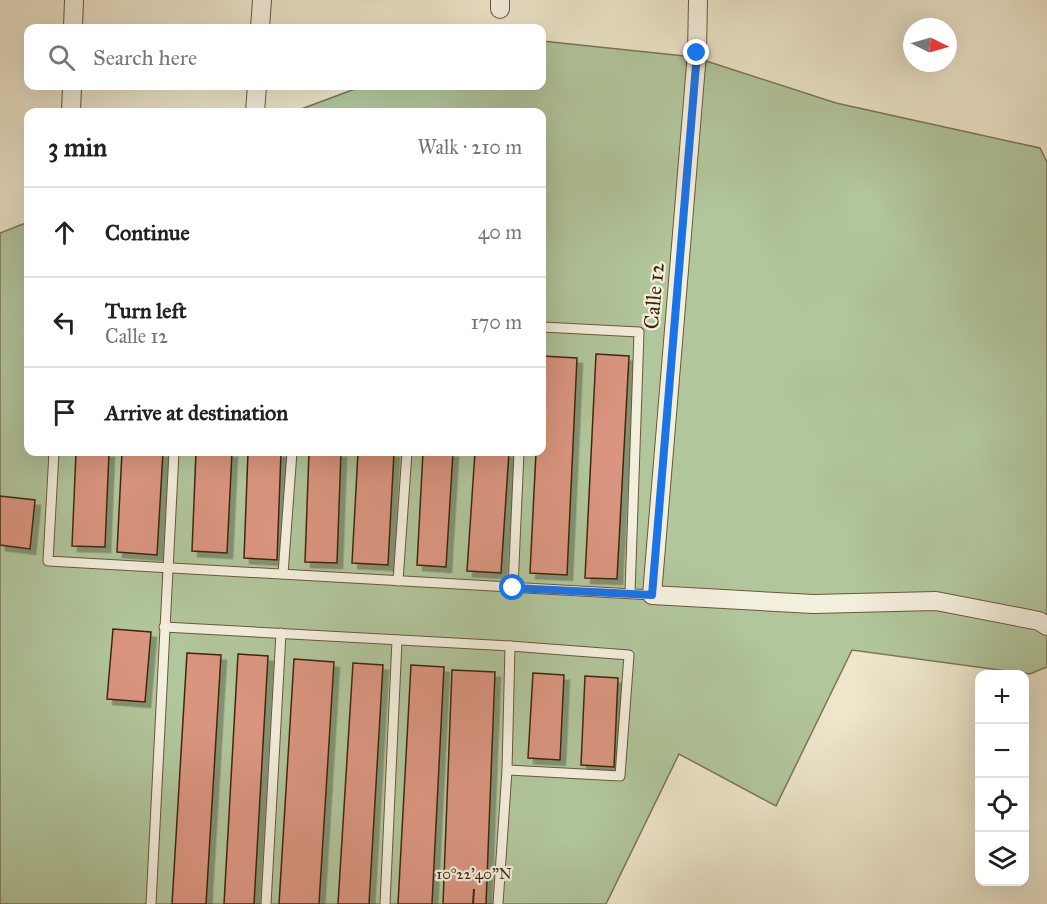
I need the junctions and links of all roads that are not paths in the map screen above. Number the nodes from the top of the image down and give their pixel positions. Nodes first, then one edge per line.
1 (74, 0) edge
2 (262, 0) edge
3 (698, 0) edge
4 (73, 24) edge
5 (260, 24) edge
6 (72, 90) edge
7 (256, 90) edge
8 (71, 108) edge
9 (255, 108) edge
10 (546, 327) edge
11 (54, 456) edge
12 (174, 456) edge
13 (292, 456) edge
14 (407, 456) edge
15 (519, 456) edge
16 (168, 568) junction
17 (283, 574) junction
18 (398, 581) junction
19 (513, 588) junction
20 (630, 593) junction
21 (652, 595) junction
22 (1047, 626) edge
23 (164, 627) junction
24 (281, 633) junction
25 (397, 640) junction
26 (510, 646) junction
27 (507, 770) junction
28 (151, 904) edge
29 (266, 904) edge
30 (385, 904) edge
31 (498, 904) edge

1 - 4 street
2 - 5 street
3 - 21 street, Calle 12
6 - 8 street
7 - 9 street
10 - 20 lane
11 - 16 lane
12 - 16 lane
13 - 17 lane
14 - 18 lane
15 - 19 lane
16 - 17 lane
16 - 23 lane
17 - 18 lane
18 - 19 lane
19 - 20 lane
20 - 21 lane
21 - 22 street
23 - 24 lane
23 - 28 lane
24 - 25 lane
24 - 29 lane
25 - 26 lane
25 - 30 lane
26 - 27 lane
26 - 27 lane
27 - 31 lane

